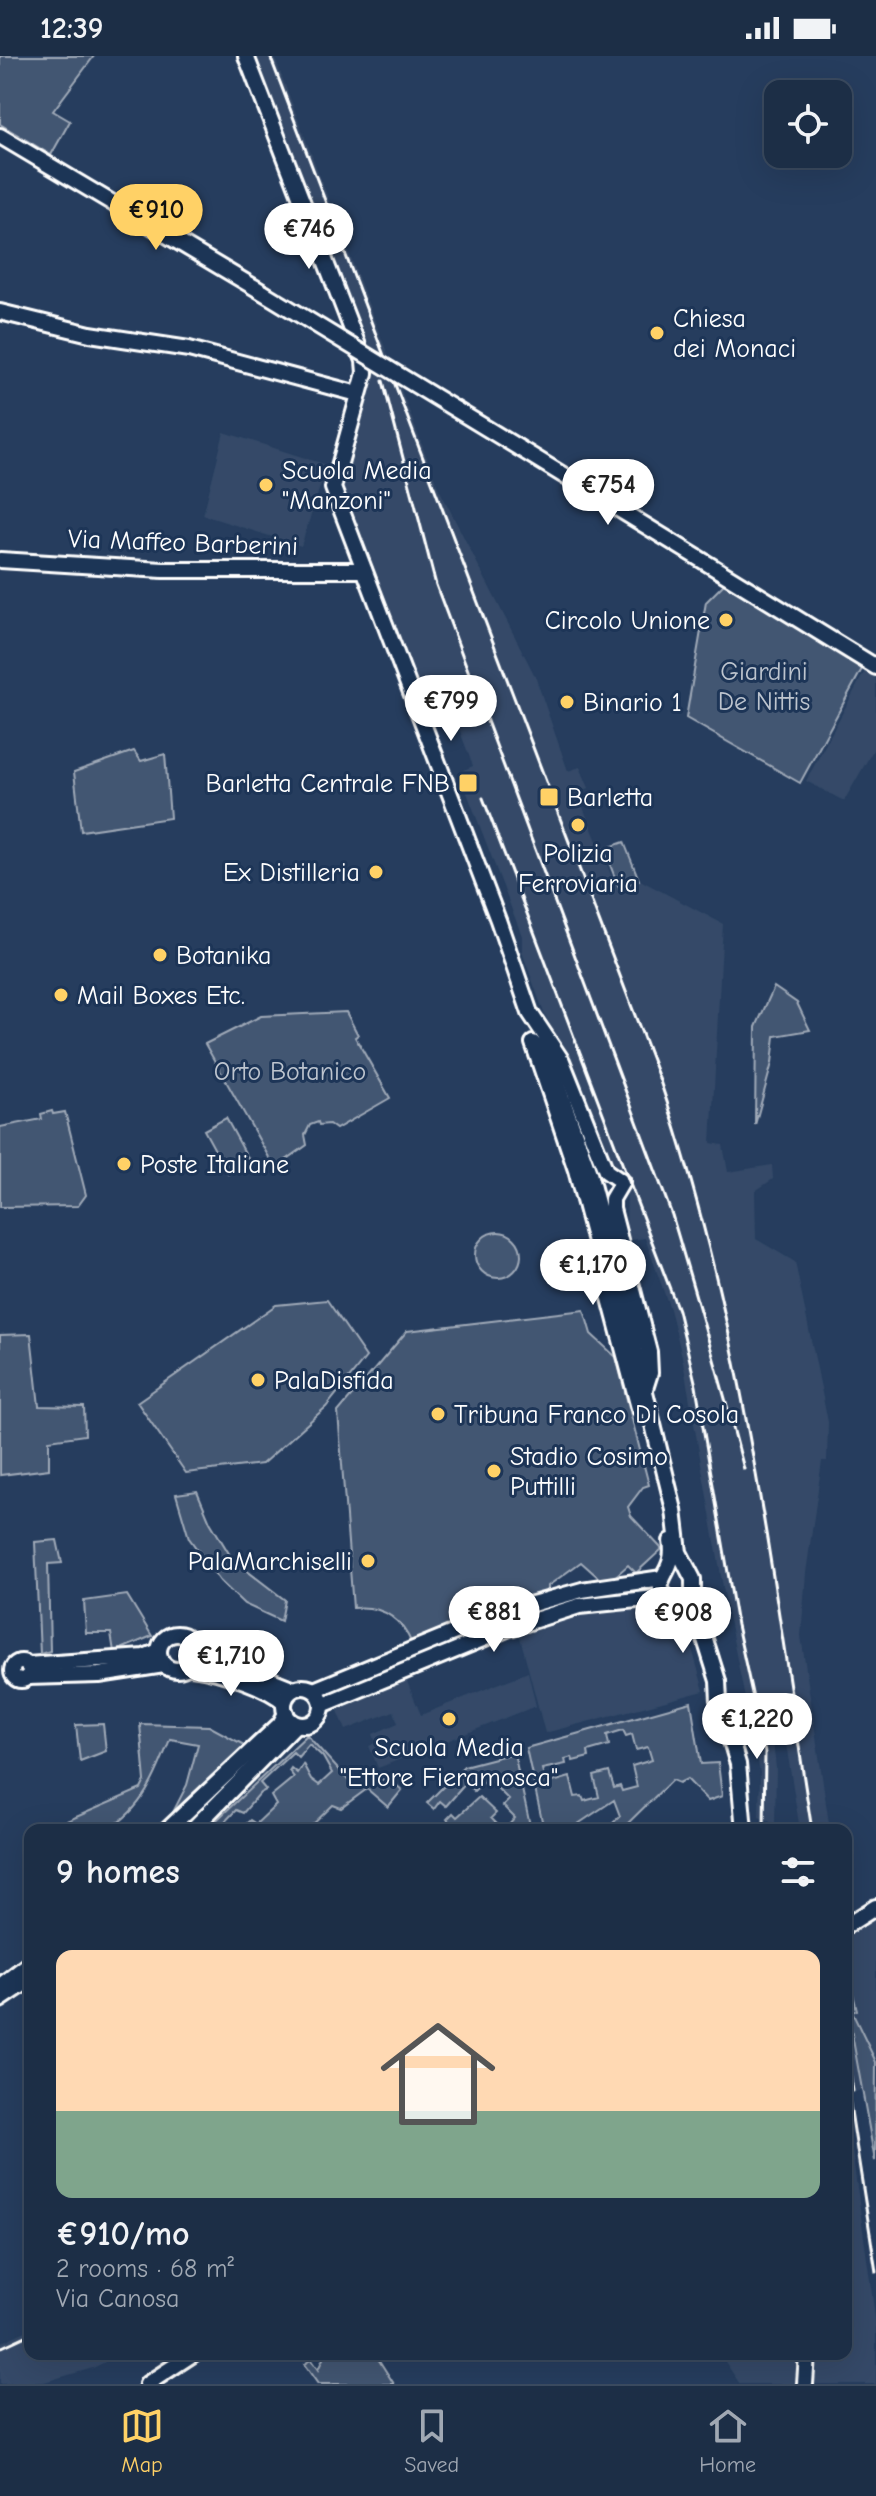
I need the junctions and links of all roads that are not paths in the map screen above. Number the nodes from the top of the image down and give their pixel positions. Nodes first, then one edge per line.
1 (246, 56) edge
2 (0, 136) edge
3 (0, 312) edge
4 (358, 394) junction
5 (0, 560) edge
6 (364, 570) junction
7 (876, 667) edge
8 (538, 1035) junction
9 (644, 1392) junction
10 (686, 1570) junction
11 (666, 1574) junction
12 (694, 1590) junction
13 (670, 1600) junction
14 (196, 1650) junction
15 (159, 1651) junction
16 (164, 1665) junction
17 (188, 1667) junction
18 (17, 1670) edge
19 (0, 1680) edge
20 (294, 1689) junction
21 (314, 1690) junction
22 (719, 1701) junction
23 (322, 1705) junction
24 (289, 1713) junction
25 (173, 1824) edge
26 (197, 1824) edge
27 (743, 1824) edge
28 (876, 1907) edge
29 (852, 1922) edge
30 (24, 1969) edge
31 (24, 1982) edge
32 (3, 1991) edge
33 (184, 2360) edge
34 (807, 2360) edge
35 (147, 2384) edge
36 (805, 2384) edge

1 - 4 street
2 - 7 street, bridge
3 - 4 street
4 - 6 street
5 - 6 street, Via Maffeo Barberini
6 - 8 street
8 - 9 street
8 - 9 street
8 - 11 street
9 - 10 street
10 - 11 street
10 - 12 street
11 - 13 street
11 - 21 street
12 - 13 street
12 - 22 street
13 - 22 street
13 - 23 street
14 - 15 street
14 - 17 street
14 - 20 street
15 - 16 street
15 - 18 street
16 - 17 street
16 - 18 street
17 - 24 street
18 - 19 street
20 - 21 street
20 - 24 street
21 - 23 street
22 - 27 street
23 - 24 street
24 - 25 street
24 - 26 street
28 - 29 street
30 - 32 street
31 - 32 street
33 - 35 street
34 - 36 street

